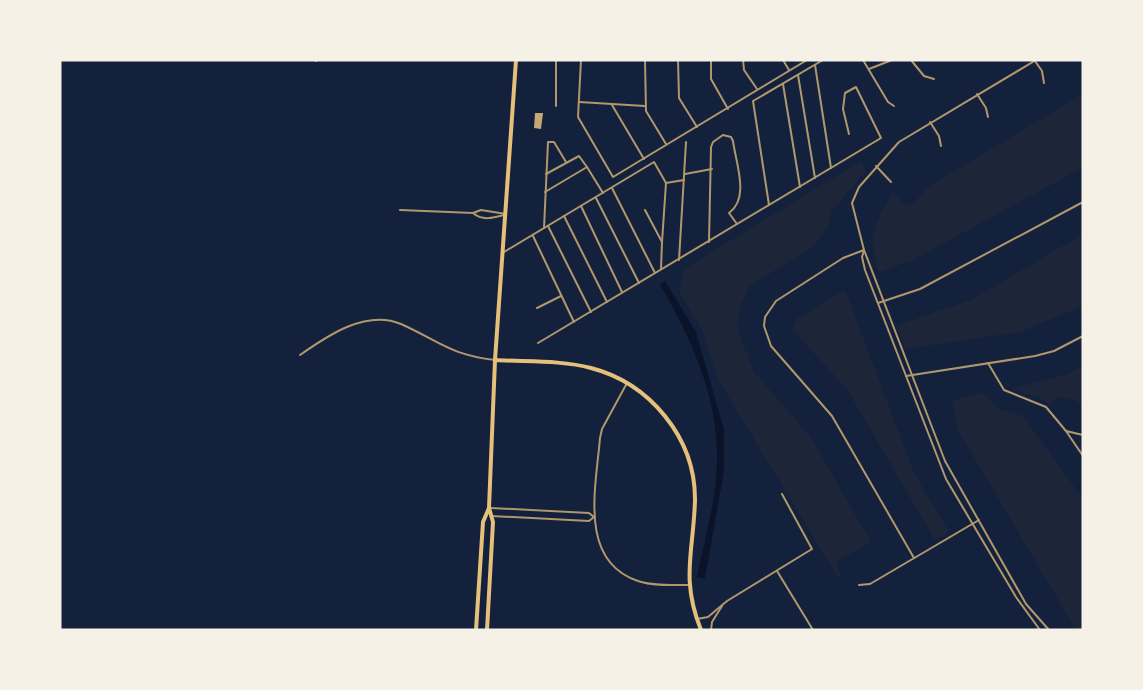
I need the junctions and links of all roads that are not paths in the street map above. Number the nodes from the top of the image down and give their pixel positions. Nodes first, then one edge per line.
1 (516, 60) edge
2 (556, 60) edge
3 (581, 60) edge
4 (645, 60) edge
5 (678, 60) edge
6 (711, 60) edge
7 (743, 60) edge
8 (783, 60) edge
9 (807, 60) edge
10 (823, 60) edge
11 (863, 60) edge
12 (892, 60) edge
13 (911, 60) edge
14 (1035, 60) edge
15 (815, 65) junction
16 (869, 69) junction
17 (790, 71) junction
18 (798, 75) junction
19 (934, 79) dead end
20 (1044, 83) dead end
21 (783, 84) junction
22 (758, 90) junction
23 (977, 94) junction
24 (579, 102) junction
25 (612, 105) junction
26 (556, 106) dead end
27 (645, 106) junction
28 (894, 106) dead end
29 (728, 109) junction
30 (988, 117) dead end
31 (930, 122) junction
32 (697, 127) junction
33 (849, 134) dead end
34 (686, 141) dead end
35 (666, 145) junction
36 (941, 146) dead end
37 (644, 159) junction
38 (566, 162) junction
39 (876, 166) junction
40 (587, 167) junction
41 (831, 168) junction
42 (712, 169) junction
43 (546, 174) junction
44 (685, 174) junction
45 (815, 178) junction
46 (684, 180) junction
47 (891, 182) dead end
48 (666, 183) junction
49 (800, 187) junction
50 (612, 188) junction
51 (545, 192) junction
52 (603, 193) junction
53 (596, 198) junction
54 (1083, 202) edge
55 (581, 206) junction
56 (769, 206) junction
57 (400, 210) dead end
58 (645, 210) dead end
59 (473, 213) junction
60 (506, 214) junction
61 (564, 216) junction
62 (737, 224) junction
63 (548, 226) junction
64 (544, 228) junction
65 (533, 236) junction
66 (662, 242) junction
67 (708, 242) junction
68 (864, 250) junction
69 (504, 252) junction
70 (679, 260) junction
71 (661, 270) junction
72 (656, 273) junction
73 (639, 283) junction
74 (622, 293) junction
75 (561, 296) junction
76 (883, 301) junction
77 (607, 303) junction
78 (878, 303) junction
79 (537, 308) dead end
80 (591, 312) junction
81 (574, 322) junction
82 (1083, 336) edge
83 (538, 343) dead end
84 (300, 356) dead end
85 (495, 360) junction
86 (988, 363) junction
87 (912, 375) junction
88 (906, 376) junction
89 (627, 383) junction
90 (1066, 431) junction
91 (1083, 435) edge
92 (1083, 456) edge
93 (782, 494) dead end
94 (489, 507) junction
95 (485, 515) junction
96 (492, 516) junction
97 (594, 517) junction
98 (979, 520) junction
99 (973, 523) junction
100 (914, 558) junction
101 (777, 571) junction
102 (688, 585) junction
103 (858, 585) dead end
104 (723, 604) junction
105 (696, 619) junction
106 (477, 630) edge
107 (487, 630) edge
108 (701, 630) edge
109 (711, 630) edge
110 (813, 630) edge
111 (1040, 630) edge
112 (1049, 630) edge

1 - 60 main road
2 - 26 street
3 - 24 street
4 - 27 street
5 - 32 street
6 - 29 street
7 - 22 street
8 - 17 street
9 - 17 street
10 - 15 street
11 - 16 street
12 - 16 street
13 - 19 street
14 - 20 street
14 - 23 street
15 - 18 street
15 - 41 street
16 - 28 street
17 - 22 street
18 - 21 street
18 - 45 street
21 - 49 street
21 - 56 street
22 - 29 street
23 - 30 street
23 - 31 street
24 - 25 street
24 - 37 street
25 - 27 street
25 - 37 street
27 - 35 street
29 - 32 street
31 - 36 street
31 - 39 street
32 - 35 street
33 - 41 street
34 - 44 street
35 - 37 street
38 - 40 street
38 - 43 street
38 - 43 street
39 - 47 street
39 - 68 street
40 - 51 street
40 - 52 street
41 - 45 street
42 - 44 street
42 - 62 street
42 - 67 street
43 - 51 street
44 - 46 street
45 - 49 street
46 - 48 street
46 - 70 street
48 - 50 street
48 - 66 street
49 - 56 street
50 - 52 street
50 - 72 street
51 - 64 street
52 - 53 street
53 - 55 street
53 - 73 street
54 - 76 street
55 - 61 street
55 - 74 street
56 - 62 street
57 - 59 street
58 - 66 street
59 - 60 street
59 - 60 street
60 - 69 main road
61 - 63 street
61 - 77 street
62 - 67 street
63 - 64 street
63 - 80 street
64 - 65 street
65 - 69 street
65 - 75 street
66 - 71 street
67 - 70 street
68 - 76 street
68 - 78 street
68 - 100 street
69 - 85 main road
70 - 71 street
71 - 72 street
72 - 73 street
73 - 74 street
74 - 77 street
75 - 79 street
75 - 81 street
76 - 78 street
76 - 87 street
77 - 80 street
78 - 88 street
80 - 81 street
81 - 83 street
82 - 86 street
84 - 85 street
85 - 89 main road
85 - 94 main road
86 - 87 street
86 - 90 street
87 - 88 street
87 - 98 street
88 - 99 street
89 - 97 street
89 - 102 main road
90 - 91 street
90 - 92 street
93 - 101 street
94 - 95 main road
94 - 96 main road
94 - 97 street
95 - 96 street
95 - 106 main road
96 - 97 street
96 - 107 main road
97 - 102 street
98 - 99 street
98 - 112 street
99 - 100 street
99 - 111 street
100 - 103 street
101 - 104 street
101 - 110 street
102 - 105 main road
104 - 105 street
104 - 109 street
105 - 108 main road

